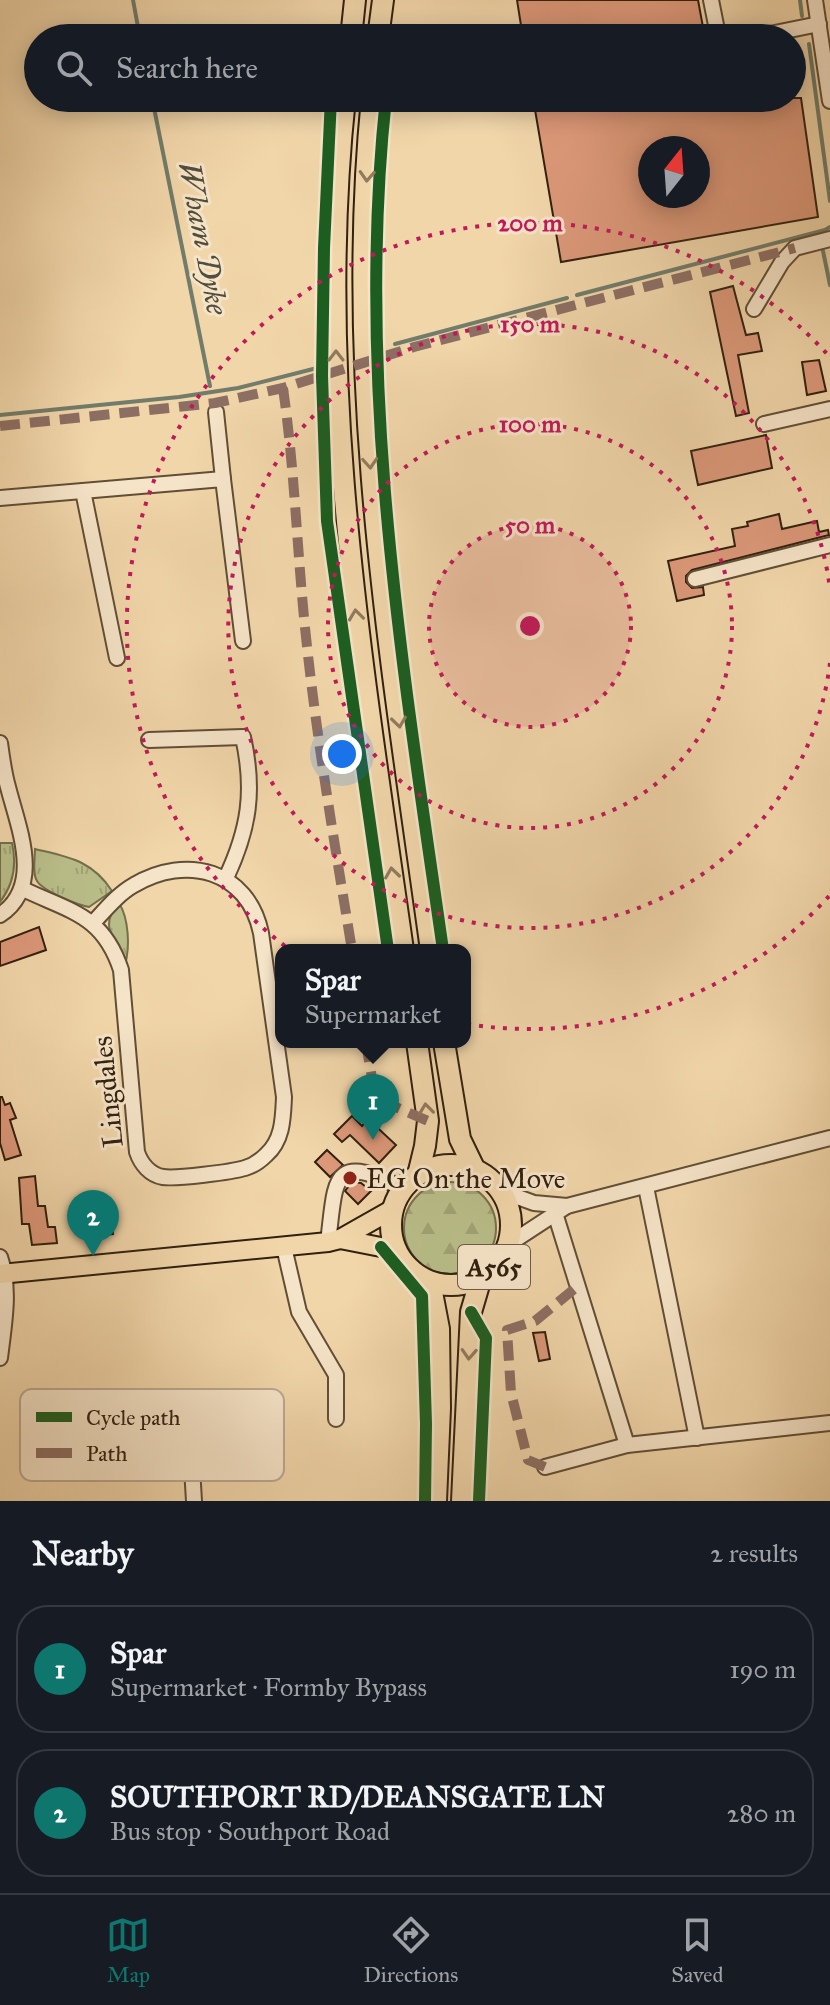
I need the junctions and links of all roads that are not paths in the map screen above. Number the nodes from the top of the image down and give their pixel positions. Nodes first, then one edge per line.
1 (355, 0) edge
2 (383, 0) edge
3 (711, 0) edge
4 (815, 0) edge
5 (352, 24) edge
6 (380, 24) edge
7 (716, 24) edge
8 (819, 24) junction
9 (806, 27) edge
10 (830, 101) edge
11 (344, 112) edge
12 (371, 112) edge
13 (830, 239) edge
14 (754, 309) dead end
15 (830, 409) edge
16 (216, 412) dead end
17 (764, 424) dead end
18 (223, 479) junction
19 (83, 491) junction
20 (0, 498) edge
21 (830, 545) edge
22 (695, 579) dead end
23 (243, 641) dead end
24 (117, 658) dead end
25 (149, 740) dead end
26 (0, 743) edge
27 (226, 878) junction
28 (23, 889) junction
29 (0, 915) edge
30 (93, 923) junction
31 (402, 944) edge
32 (430, 944) edge
33 (275, 1036) edge
34 (277, 1048) edge
35 (418, 1048) edge
36 (445, 1048) edge
37 (830, 1138) edge
38 (475, 1170) junction
39 (410, 1182) junction
40 (646, 1187) junction
41 (501, 1191) junction
42 (393, 1209) junction
43 (561, 1210) junction
44 (334, 1241) junction
45 (509, 1244) junction
46 (284, 1247) junction
47 (396, 1250) junction
48 (2, 1268) edge
49 (481, 1278) junction
50 (430, 1282) junction
51 (0, 1358) edge
52 (336, 1419) dead end
53 (830, 1423) edge
54 (697, 1438) junction
55 (627, 1445) junction
56 (545, 1467) dead end
57 (193, 1481) edge
58 (194, 1501) edge
59 (436, 1501) edge
60 (462, 1501) edge

1 - 5 highway
2 - 6 highway
3 - 7 street
4 - 8 street
8 - 9 street
8 - 10 street
31 -> 11 highway
12 -> 32 highway
13 - 14 street
15 - 17 street
16 - 18 street
18 - 19 street
18 - 23 street
19 - 20 street
19 - 24 street
21 - 22 street
25 - 27 street
26 - 28 street
27 - 30 street
27 - 33 street, Lingdales
28 - 29 street
28 - 30 street, Lingdales
30 - 34 street, Lingdales
39 -> 35 highway
36 - 38 highway
37 - 40 street
38 - 39 highway
38 - 41 highway
39 - 42 highway
39 - 44 street
40 - 43 street
40 - 54 street
41 - 43 street
41 - 45 highway, A565
42 - 44 main road
42 - 47 highway
43 - 45 street
43 - 55 street
44 - 46 main road
44 - 47 main road
45 - 49 highway, A565
46 - 48 main road
46 - 52 street
47 - 50 highway, A565
48 - 51 street
49 - 50 highway, A565
49 -> 60 highway, A565
50 - 59 highway, A565
53 - 54 street
54 - 55 street
55 - 56 street
57 - 58 street

